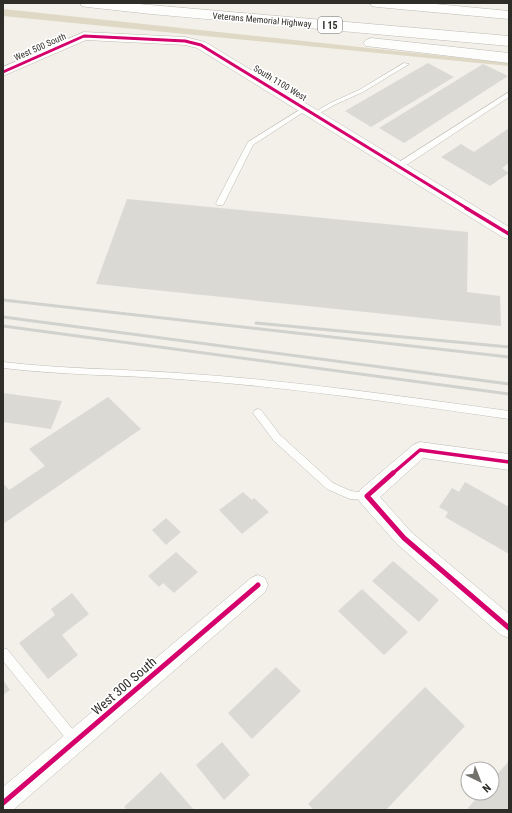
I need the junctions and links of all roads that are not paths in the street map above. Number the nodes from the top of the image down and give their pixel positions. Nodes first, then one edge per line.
1 (87, 3) edge
2 (377, 3) edge
3 (151, 10) junction
4 (509, 15) edge
5 (84, 36) joint
6 (509, 41) edge
7 (509, 58) edge
8 (406, 64) dead end
9 (3, 72) edge
10 (509, 94) edge
11 (310, 111) junction
12 (399, 166) junction
13 (220, 203) dead end
14 (509, 234) edge
15 (3, 365) edge
16 (258, 413) dead end
17 (509, 415) edge
18 (509, 462) edge
19 (367, 496) junction
20 (258, 585) dead end
21 (509, 628) edge
22 (3, 653) edge
23 (75, 741) junction
24 (3, 803) edge

1 - 3 highway, Veterans Memorial Highway / I 15
2 - 4 highway
3 - 6 highway, Veterans Memorial Highway / I 15
3 - 7 highway
5 - 9 street, West 500 South
5 - 11 street, South 1100 West
8 - 11 lane
10 - 12 lane
11 - 12 street, South 1100 West
11 - 13 lane
12 - 14 street, South 1100 West
15 - 17 lane
16 - 19 lane
18 - 19 street
19 - 21 street
20 - 23 street, West 300 South
22 - 23 lane
23 - 24 street, West 300 South

